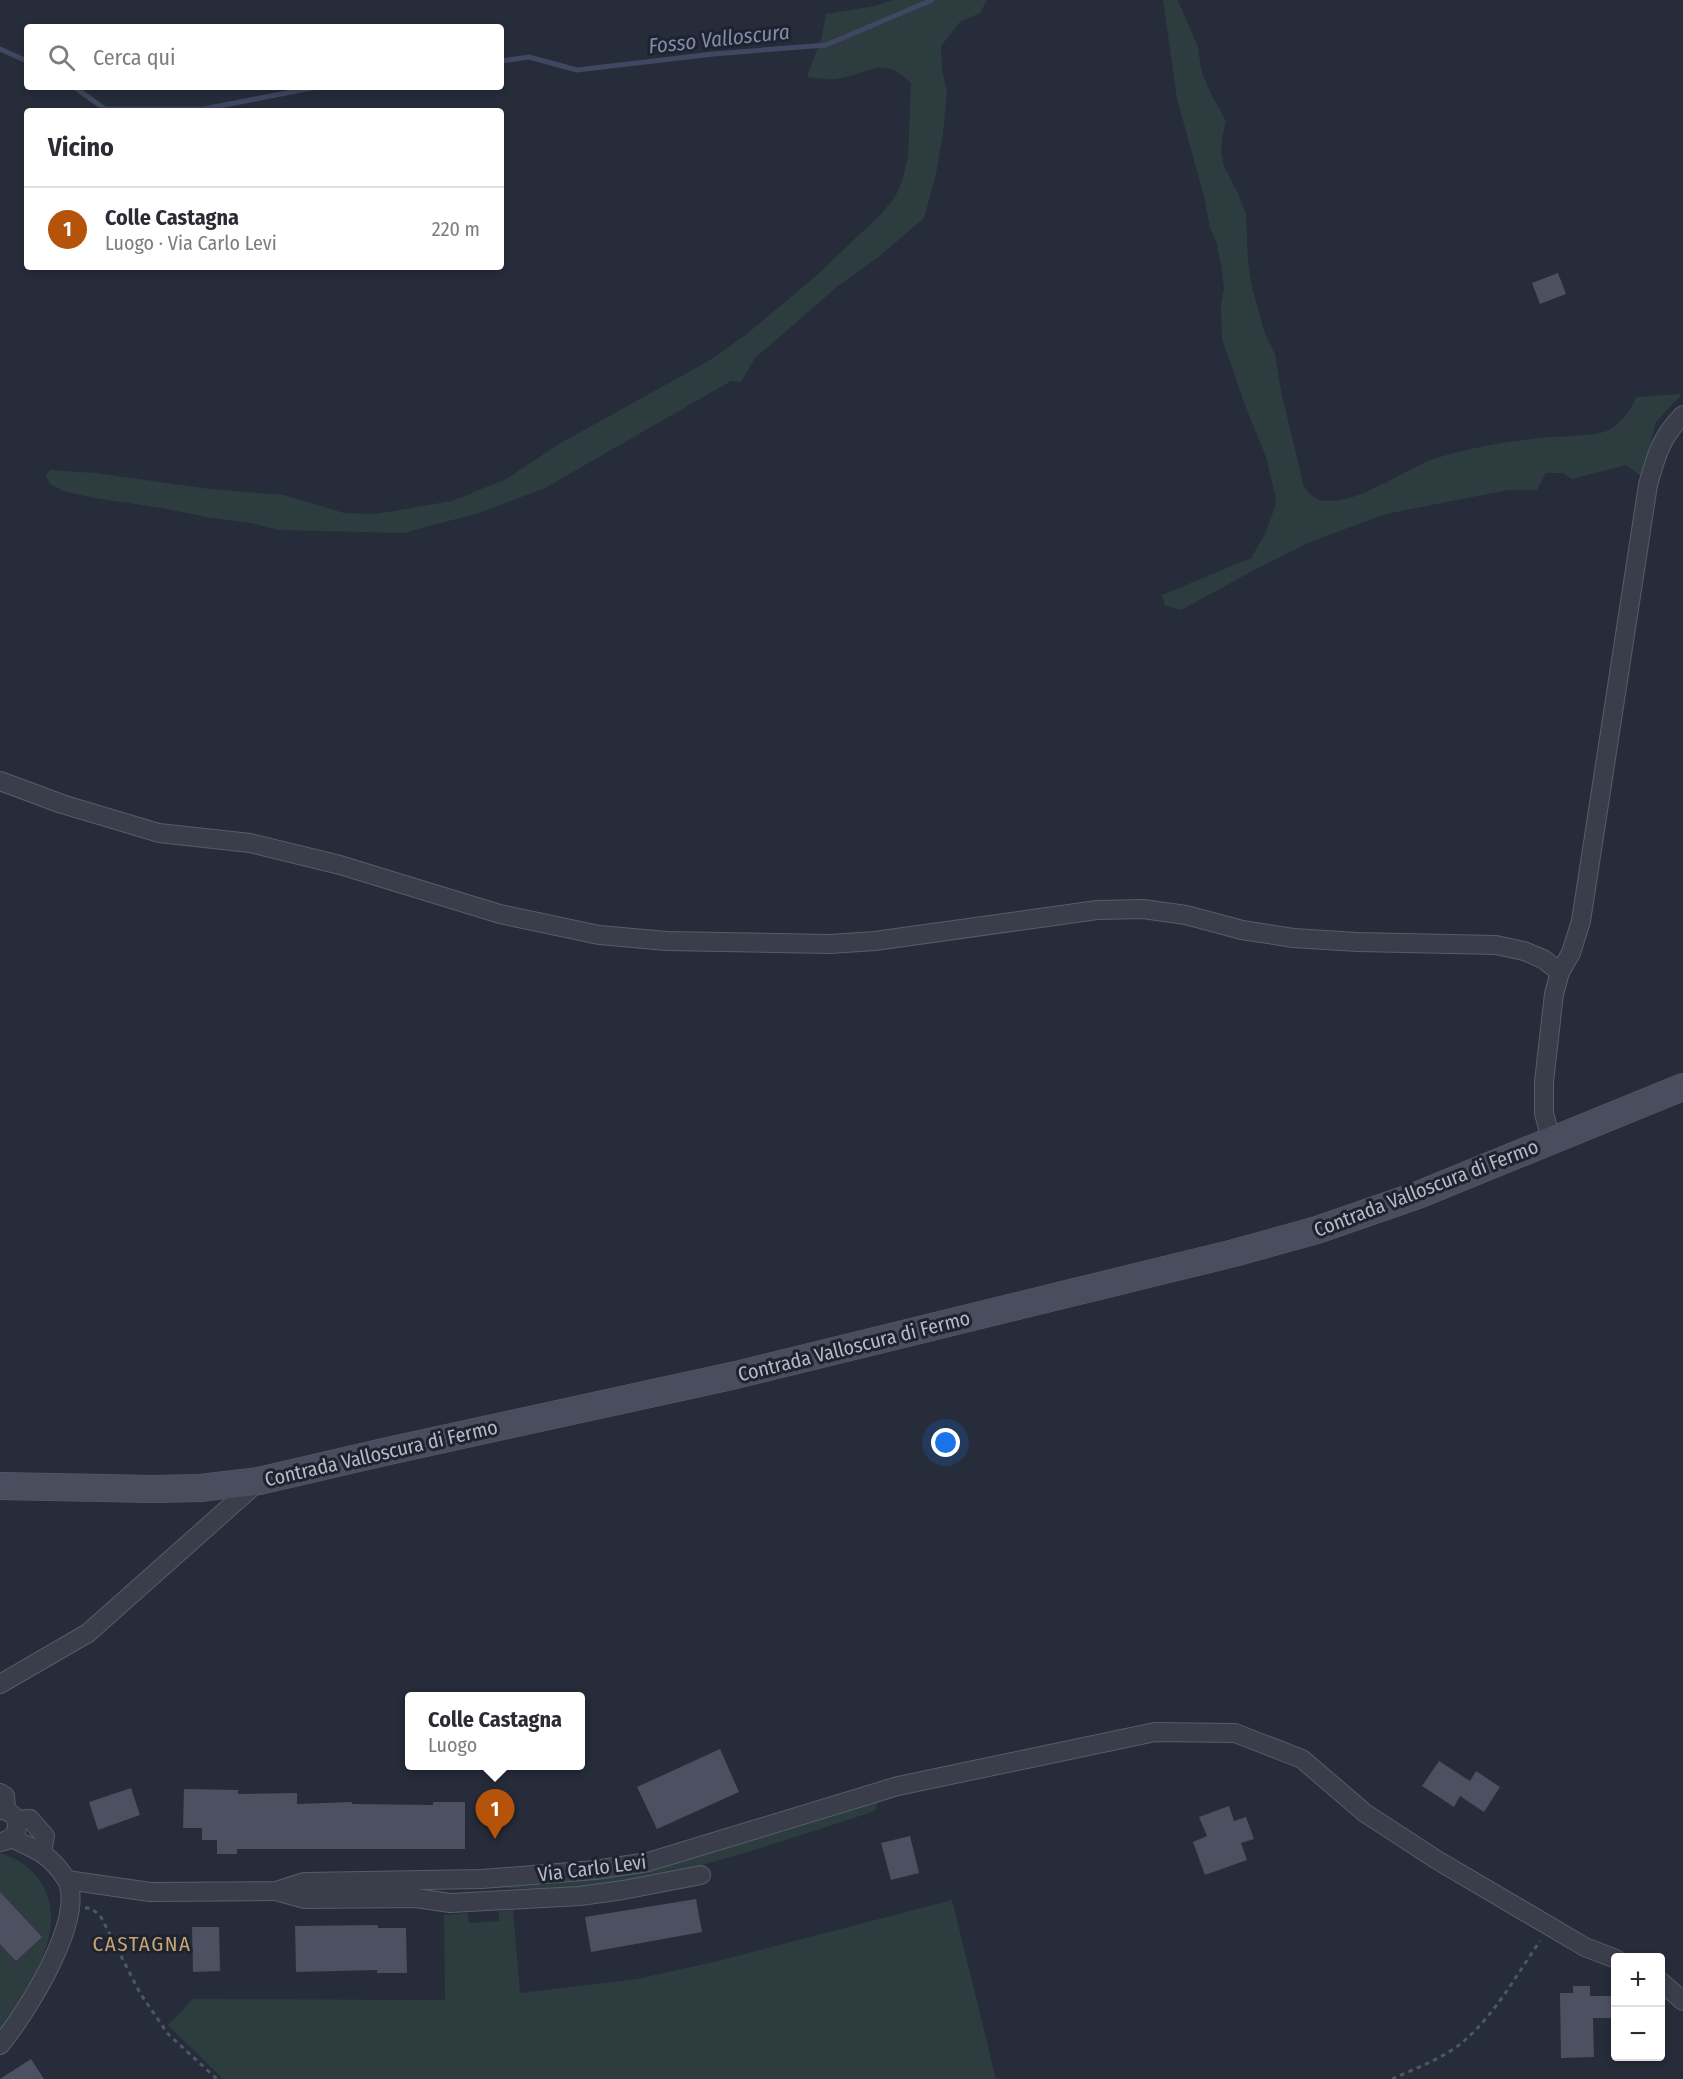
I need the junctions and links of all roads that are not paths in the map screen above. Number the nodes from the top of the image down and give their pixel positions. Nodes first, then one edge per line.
1 (1683, 415) edge
2 (0, 781) edge
3 (1560, 972) junction
4 (1683, 1087) edge
5 (1551, 1140) junction
6 (259, 1481) junction
7 (0, 1486) edge
8 (0, 1684) edge
9 (6, 1808) edge
10 (6, 1840) edge
11 (42, 1852) junction
12 (701, 1875) dead end
13 (67, 1880) junction
14 (276, 1891) junction
15 (1611, 1957) edge
16 (1665, 1985) edge
17 (1683, 2001) edge
18 (0, 2044) edge

1 - 3 street
2 - 3 street
3 - 5 street
4 - 5 street, Contrada Valloscura di Fermo
5 - 6 street, Contrada Valloscura di Fermo
6 - 7 street, Contrada Valloscura di Fermo
6 - 8 street
9 - 10 street
9 - 11 street
10 - 11 street
11 - 13 street
12 - 14 street, Via Carlo Levi
13 - 14 street, Via Carlo Levi
13 - 18 street
14 - 15 street, Via Carlo Levi
16 - 17 street

